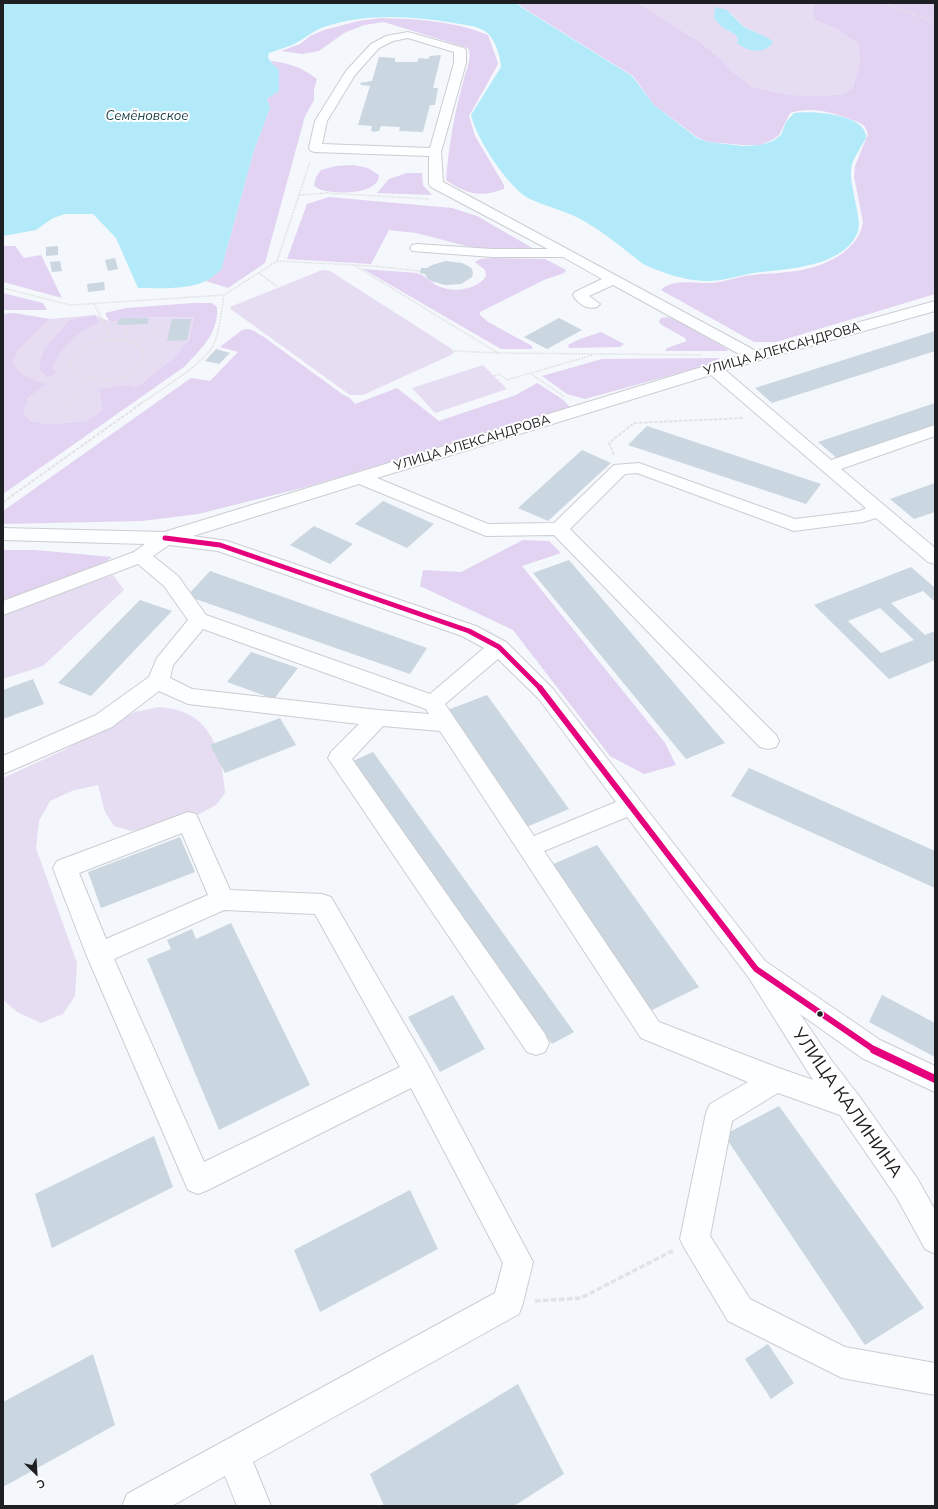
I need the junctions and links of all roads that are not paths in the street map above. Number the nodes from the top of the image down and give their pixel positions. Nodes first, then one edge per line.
1 (435, 152) junction
2 (417, 248) dead end
3 (566, 253) junction
4 (614, 279) junction
5 (592, 304) dead end
6 (935, 306) edge
7 (754, 356) junction
8 (714, 369) junction
9 (935, 430) edge
10 (829, 467) junction
11 (360, 478) junction
12 (879, 510) junction
13 (559, 529) junction
14 (3, 534) edge
15 (165, 538) junction
16 (932, 551) edge
17 (141, 556) junction
18 (3, 608) edge
19 (199, 620) junction
20 (499, 647) junction
21 (158, 681) junction
22 (434, 703) junction
23 (378, 718) junction
24 (446, 723) junction
25 (768, 741) dead end
26 (3, 765) edge
27 (632, 805) junction
28 (528, 848) junction
29 (222, 900) junction
30 (99, 954) junction
31 (756, 969) junction
32 (536, 1043) dead end
33 (418, 1072) junction
34 (935, 1079) edge
35 (776, 1080) junction
36 (849, 1105) junction
37 (935, 1239) edge
38 (935, 1379) edge
39 (233, 1454) junction
40 (139, 1506) edge
41 (254, 1506) edge

1 - 1 street
1 - 3 street
2 - 3 street
3 - 4 street
4 - 5 street
4 - 7 street
6 - 7 street, УЛИЦА АЛЕКСАНДРОВА
7 - 8 street, УЛИЦА АЛЕКСАНДРОВА
8 - 10 street
8 - 11 street, УЛИЦА АЛЕКСАНДРОВА
9 - 10 street
10 - 12 street
11 - 13 street
11 - 15 street, УЛИЦА АЛЕКСАНДРОВА
12 - 13 street
12 - 16 street
13 - 25 street
14 - 15 street, УЛИЦА АЛЕКСАНДРОВА
15 - 17 street
15 - 20 street
17 - 18 street
17 - 19 street
19 - 21 street
19 - 22 street
20 - 22 street
20 - 27 street
21 - 23 street
21 - 26 street
22 - 24 street
23 - 24 street
23 - 32 street
24 - 28 street
27 - 28 street
27 - 31 street
28 - 35 street
29 - 30 street
29 - 30 street
29 - 33 street
30 - 33 street
31 - 34 street
31 - 36 street, УЛИЦА КАЛИНИНА
33 - 39 street
35 - 36 street
35 - 38 street
36 - 37 street, УЛИЦА КАЛИНИНА
39 - 40 street
39 - 41 street

